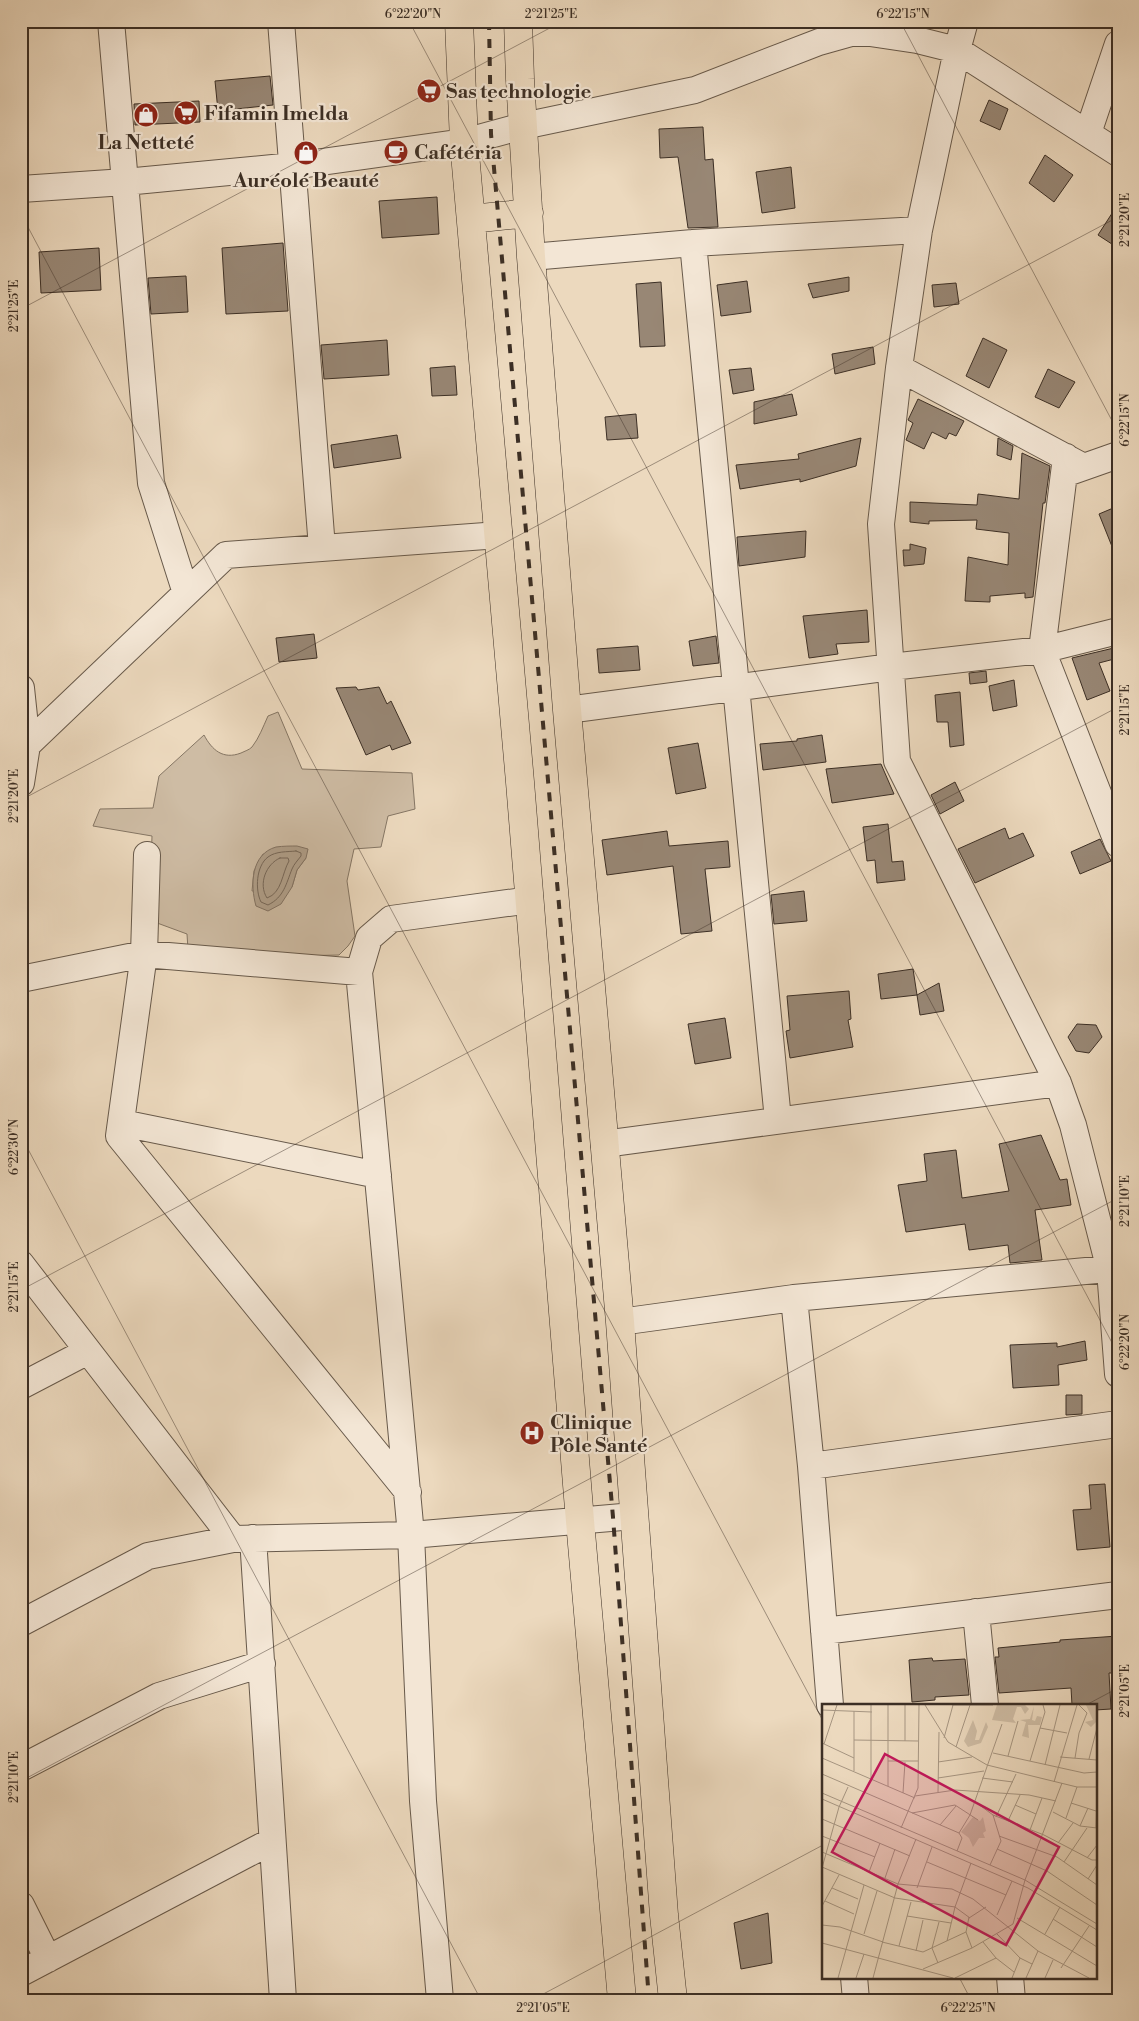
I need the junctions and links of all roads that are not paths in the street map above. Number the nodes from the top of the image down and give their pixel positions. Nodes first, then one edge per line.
1 (111, 21) edge
2 (281, 21) edge
3 (460, 21) edge
4 (518, 21) edge
5 (965, 21) edge
6 (851, 27) edge
7 (1118, 44) edge
8 (957, 50) junction
9 (523, 126) junction
10 (1088, 133) junction
11 (464, 142) junction
12 (1118, 153) edge
13 (293, 166) junction
14 (125, 182) junction
15 (21, 189) edge
16 (529, 213) junction
17 (471, 219) junction
18 (919, 230) junction
19 (693, 243) junction
20 (531, 257) junction
21 (899, 368) junction
22 (1118, 455) edge
23 (1071, 466) junction
24 (499, 535) junction
25 (322, 548) junction
26 (186, 593) junction
27 (1118, 631) edge
28 (1042, 650) junction
29 (891, 667) junction
30 (735, 688) junction
31 (22, 704) edge
32 (65, 709) junction
33 (567, 710) junction
34 (27, 745) junction
35 (21, 783) edge
36 (1118, 844) edge
37 (148, 855) dead end
38 (530, 900) junction
39 (144, 954) junction
40 (359, 972) junction
41 (21, 979) edge
42 (1058, 1082) junction
43 (778, 1120) junction
44 (122, 1123) junction
45 (604, 1144) junction
46 (378, 1174) junction
47 (21, 1264) edge
48 (1114, 1269) edge
49 (794, 1298) junction
50 (620, 1322) junction
51 (88, 1351) junction
52 (1118, 1374) edge
53 (21, 1386) edge
54 (1118, 1424) edge
55 (811, 1466) junction
56 (408, 1492) junction
57 (634, 1516) junction
58 (580, 1521) junction
59 (411, 1535) junction
60 (243, 1539) junction
61 (1118, 1595) edge
62 (976, 1612) junction
63 (21, 1623) edge
64 (824, 1631) junction
65 (262, 1664) junction
66 (830, 1704) edge
67 (985, 1704) edge
68 (21, 1768) edge
69 (272, 1841) junction
70 (21, 1905) edge
71 (48, 1959) junction
72 (21, 1973) edge
73 (854, 1978) edge
74 (1010, 1978) edge
75 (283, 2000) edge
76 (440, 2000) edge
77 (622, 2000) edge
78 (673, 2000) edge
79 (856, 2000) edge
80 (1012, 2000) edge

1 - 14 street
2 - 13 street
3 - 11 main road
4 - 9 main road
5 - 8 street
6 - 8 street
6 - 9 street
7 - 10 street
8 - 10 street
8 - 18 street
9 - 11 street
9 - 16 main road
10 - 12 street
11 - 13 street
11 - 17 main road
13 - 14 street
13 - 25 street
14 - 15 street
14 - 26 street
16 - 17 main road
16 - 20 main road
17 - 24 main road
18 - 19 street
18 - 21 street
19 - 20 street
19 - 30 street
20 - 33 main road
21 - 23 street
21 - 29 street
22 - 23 street
23 - 28 street
24 - 25 street
24 - 38 main road
25 - 26 street
26 - 32 street
27 - 28 street
28 - 29 street
28 - 36 street
29 - 30 street
29 - 42 street
30 - 33 street
30 - 43 street
31 - 32 street
31 - 34 street
32 - 34 street
33 - 45 main road
34 - 35 street
37 - 39 street
38 - 40 street
38 - 58 main road
39 - 40 street
39 - 41 street
39 - 44 street
40 - 46 street
42 - 43 street
42 - 48 street
43 - 45 street
44 - 46 street
44 - 56 street
45 - 50 main road
46 - 56 street
47 - 51 street
48 - 49 street
48 - 52 street
49 - 50 street
49 - 55 street
50 - 57 main road
51 - 53 street
51 - 60 street
54 - 55 street
55 - 64 street
56 - 59 street
57 - 58 street
57 - 78 main road
58 - 59 street
58 - 77 main road
59 - 60 street
59 - 76 street
60 - 63 street
60 - 65 street
61 - 62 street
62 - 64 street
62 - 67 street
64 - 66 street
65 - 68 street
65 - 69 street
69 - 71 street
69 - 75 street
70 - 71 street
71 - 72 street
73 - 79 street
74 - 80 street

